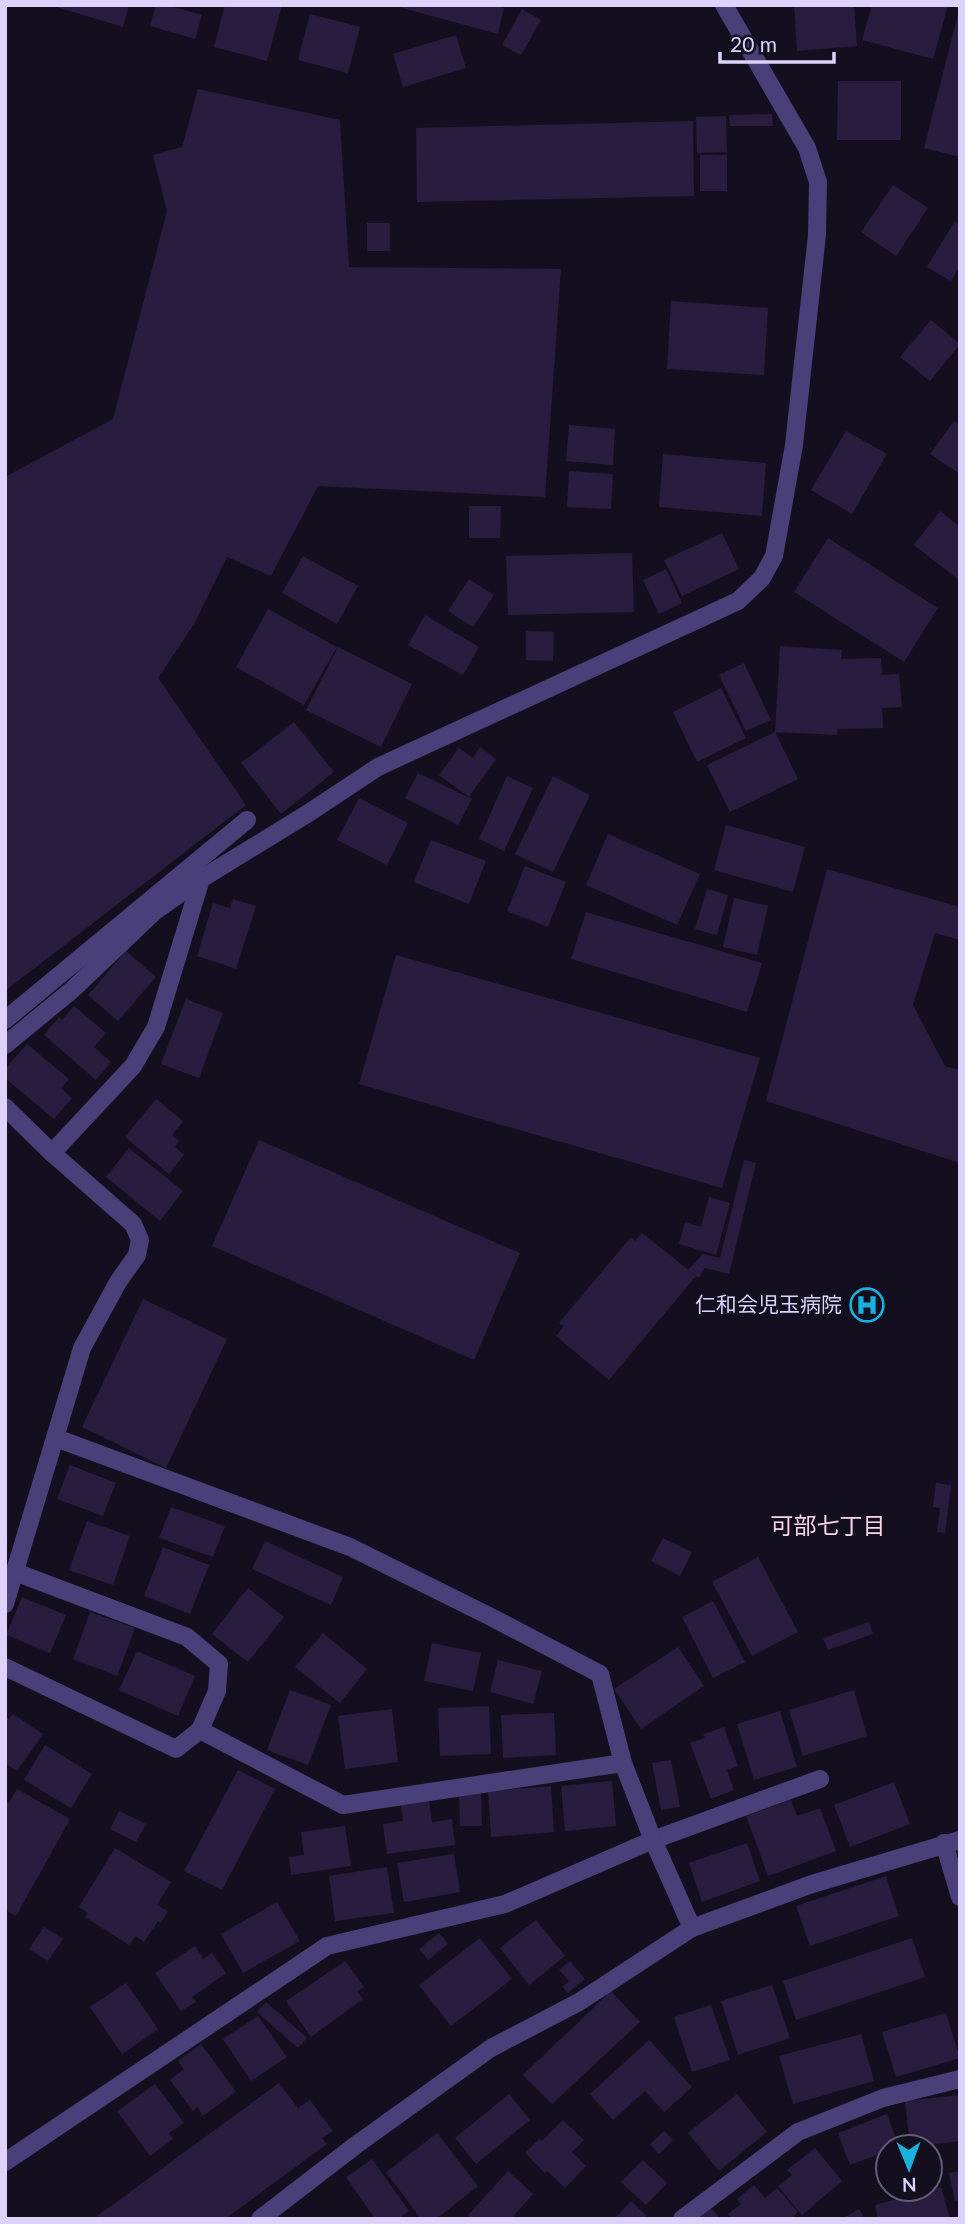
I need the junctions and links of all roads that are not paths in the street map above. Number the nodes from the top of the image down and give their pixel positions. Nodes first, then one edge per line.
1 (724, 5) edge
2 (247, 820) dead end
3 (201, 879) junction
4 (5, 1020) edge
5 (5, 1045) edge
6 (5, 1107) edge
7 (52, 1153) junction
8 (56, 1438) junction
9 (15, 1572) junction
10 (5, 1604) edge
11 (5, 1667) edge
12 (200, 1730) junction
13 (623, 1763) junction
14 (820, 1779) dead end
15 (653, 1840) junction
16 (952, 1841) edge
17 (960, 1897) edge
18 (692, 1928) junction
19 (960, 2079) edge
20 (5, 2162) edge
21 (260, 2219) edge
22 (682, 2219) edge

1 - 3 street
2 - 4 street
3 - 5 street
3 - 7 street
6 - 7 street
7 - 8 street
8 - 9 street
8 - 13 street
9 - 10 street
9 - 12 street
11 - 12 street
12 - 13 street
13 - 15 street
14 - 15 street
15 - 18 street
15 - 20 street
16 - 17 street
16 - 18 street
18 - 21 street
19 - 22 street

